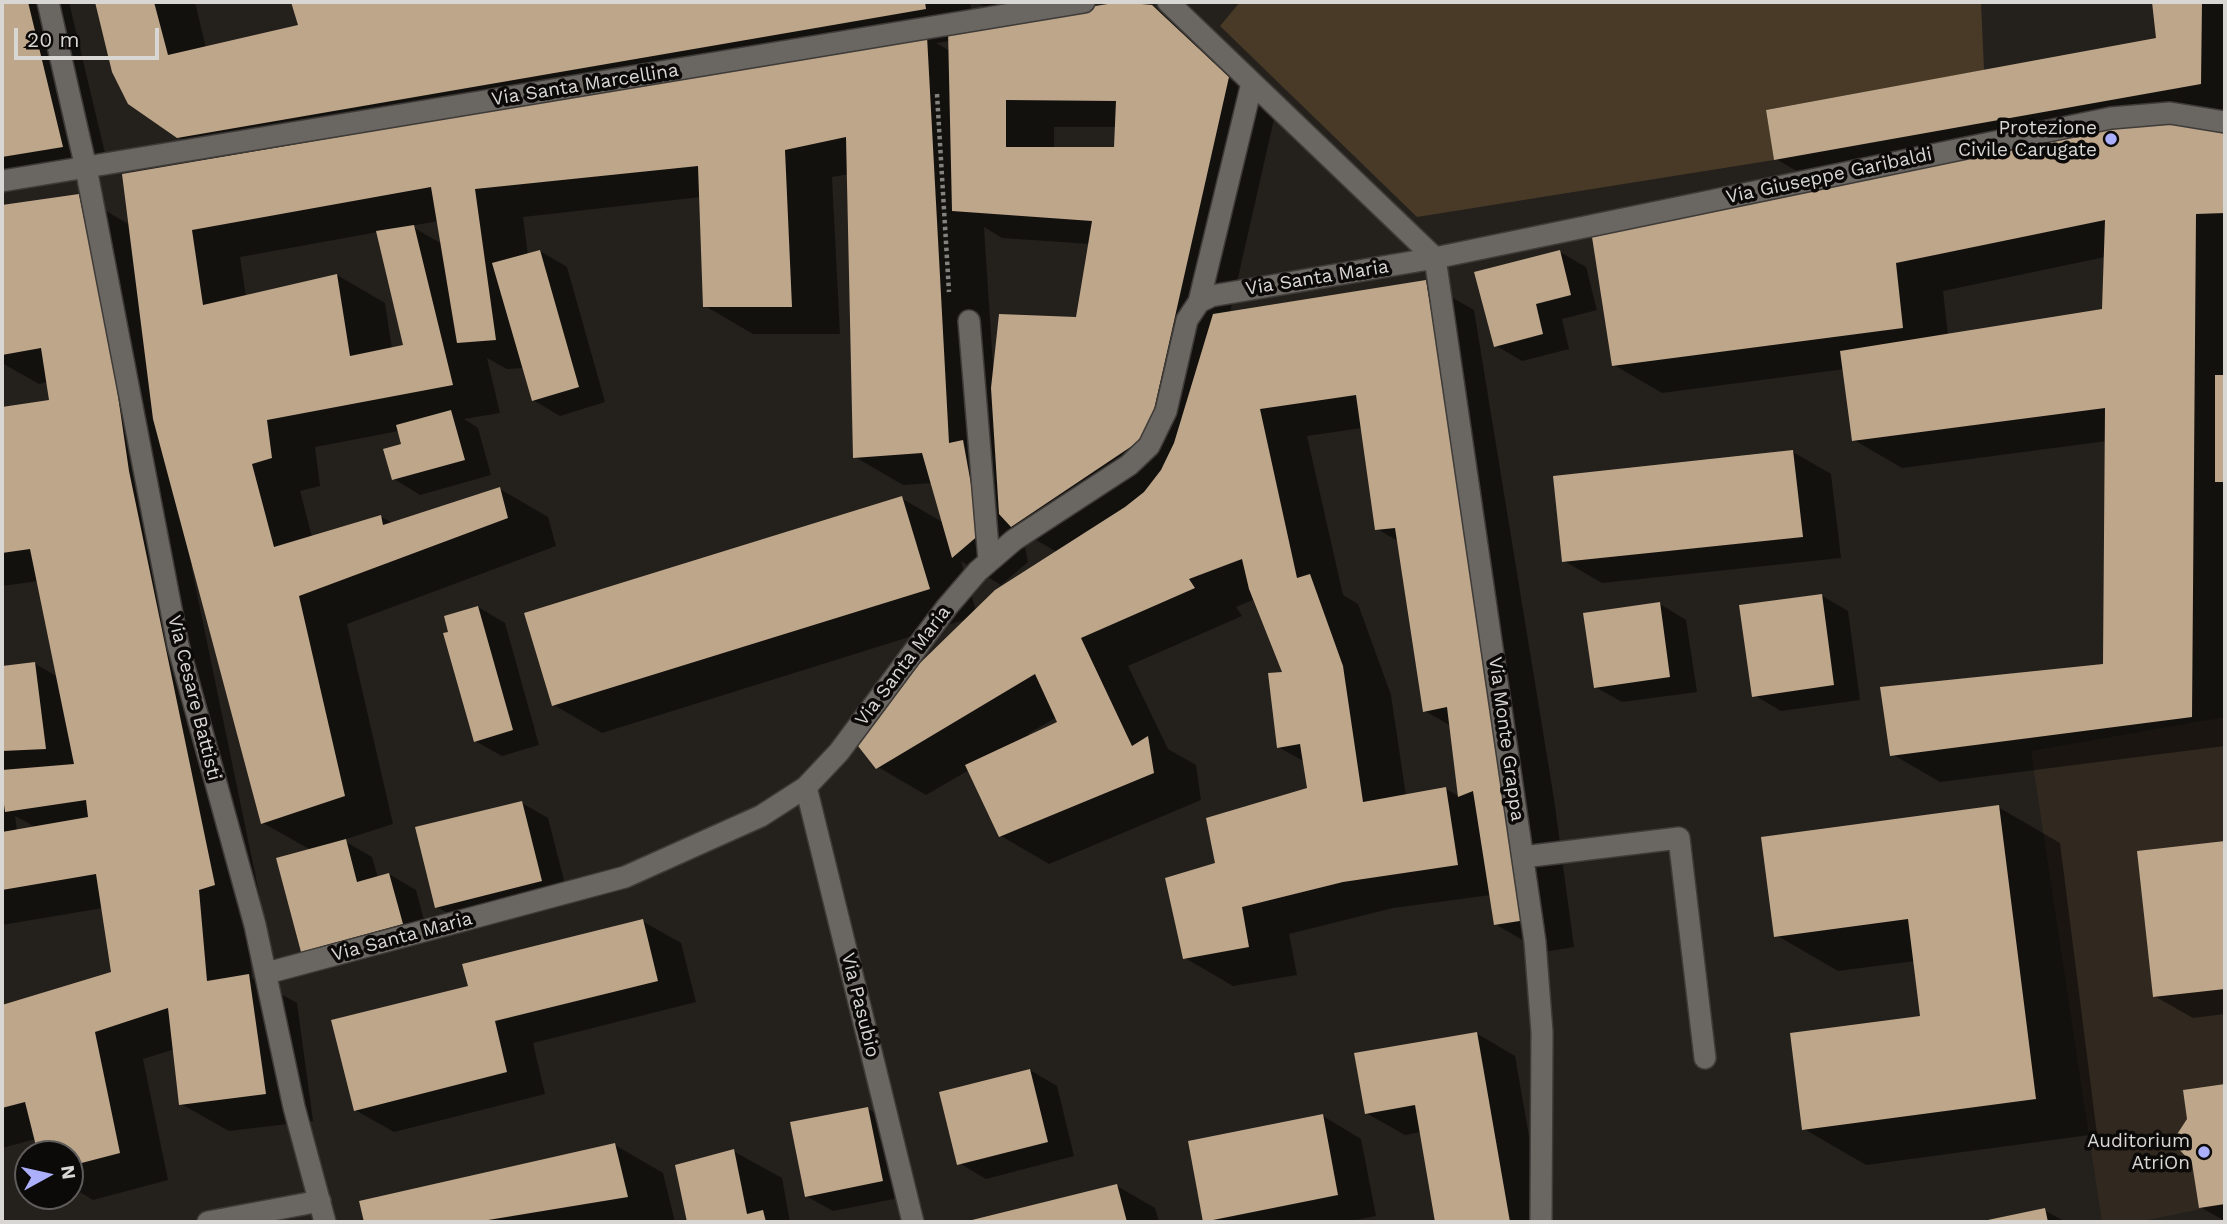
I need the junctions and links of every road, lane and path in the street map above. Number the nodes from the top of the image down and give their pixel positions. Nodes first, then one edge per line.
1 (48, 2) edge
2 (1084, 2) edge
3 (1168, 2) edge
4 (1252, 83) junction
5 (937, 94) dead end
6 (2225, 122) edge
7 (86, 168) junction
8 (2, 181) edge
9 (1435, 258) junction
10 (1199, 302) junction
11 (969, 321) joint
12 (989, 560) junction
13 (806, 787) junction
14 (1523, 857) junction
15 (267, 973) junction
16 (1705, 1058) dead end
17 (320, 1201) junction
18 (208, 1222) edge
19 (326, 1222) edge
20 (913, 1222) edge
21 (1541, 1222) edge

1 - 7 street, Via Cesare Battisti
2 - 7 street, Via Santa Marcellina
3 - 4 street
4 - 9 street
4 - 10 street
5 - 11 path
6 - 9 street, Via Giuseppe Garibaldi
7 - 8 street, Via Santa Marcellina
7 - 15 street, Via Cesare Battisti
9 - 10 street, Via Santa Maria
9 - 14 street, Via Monte Grappa
10 - 12 street, Via Santa Maria
11 - 12 street
12 - 13 street, Via Santa Maria
13 - 15 street, Via Santa Maria
13 - 20 street, Via Pasubio
14 - 16 street
14 - 21 street, Via Monte Grappa
15 - 17 street, Via Cesare Battisti
17 - 18 street
17 - 19 street, Via Cesare Battisti

